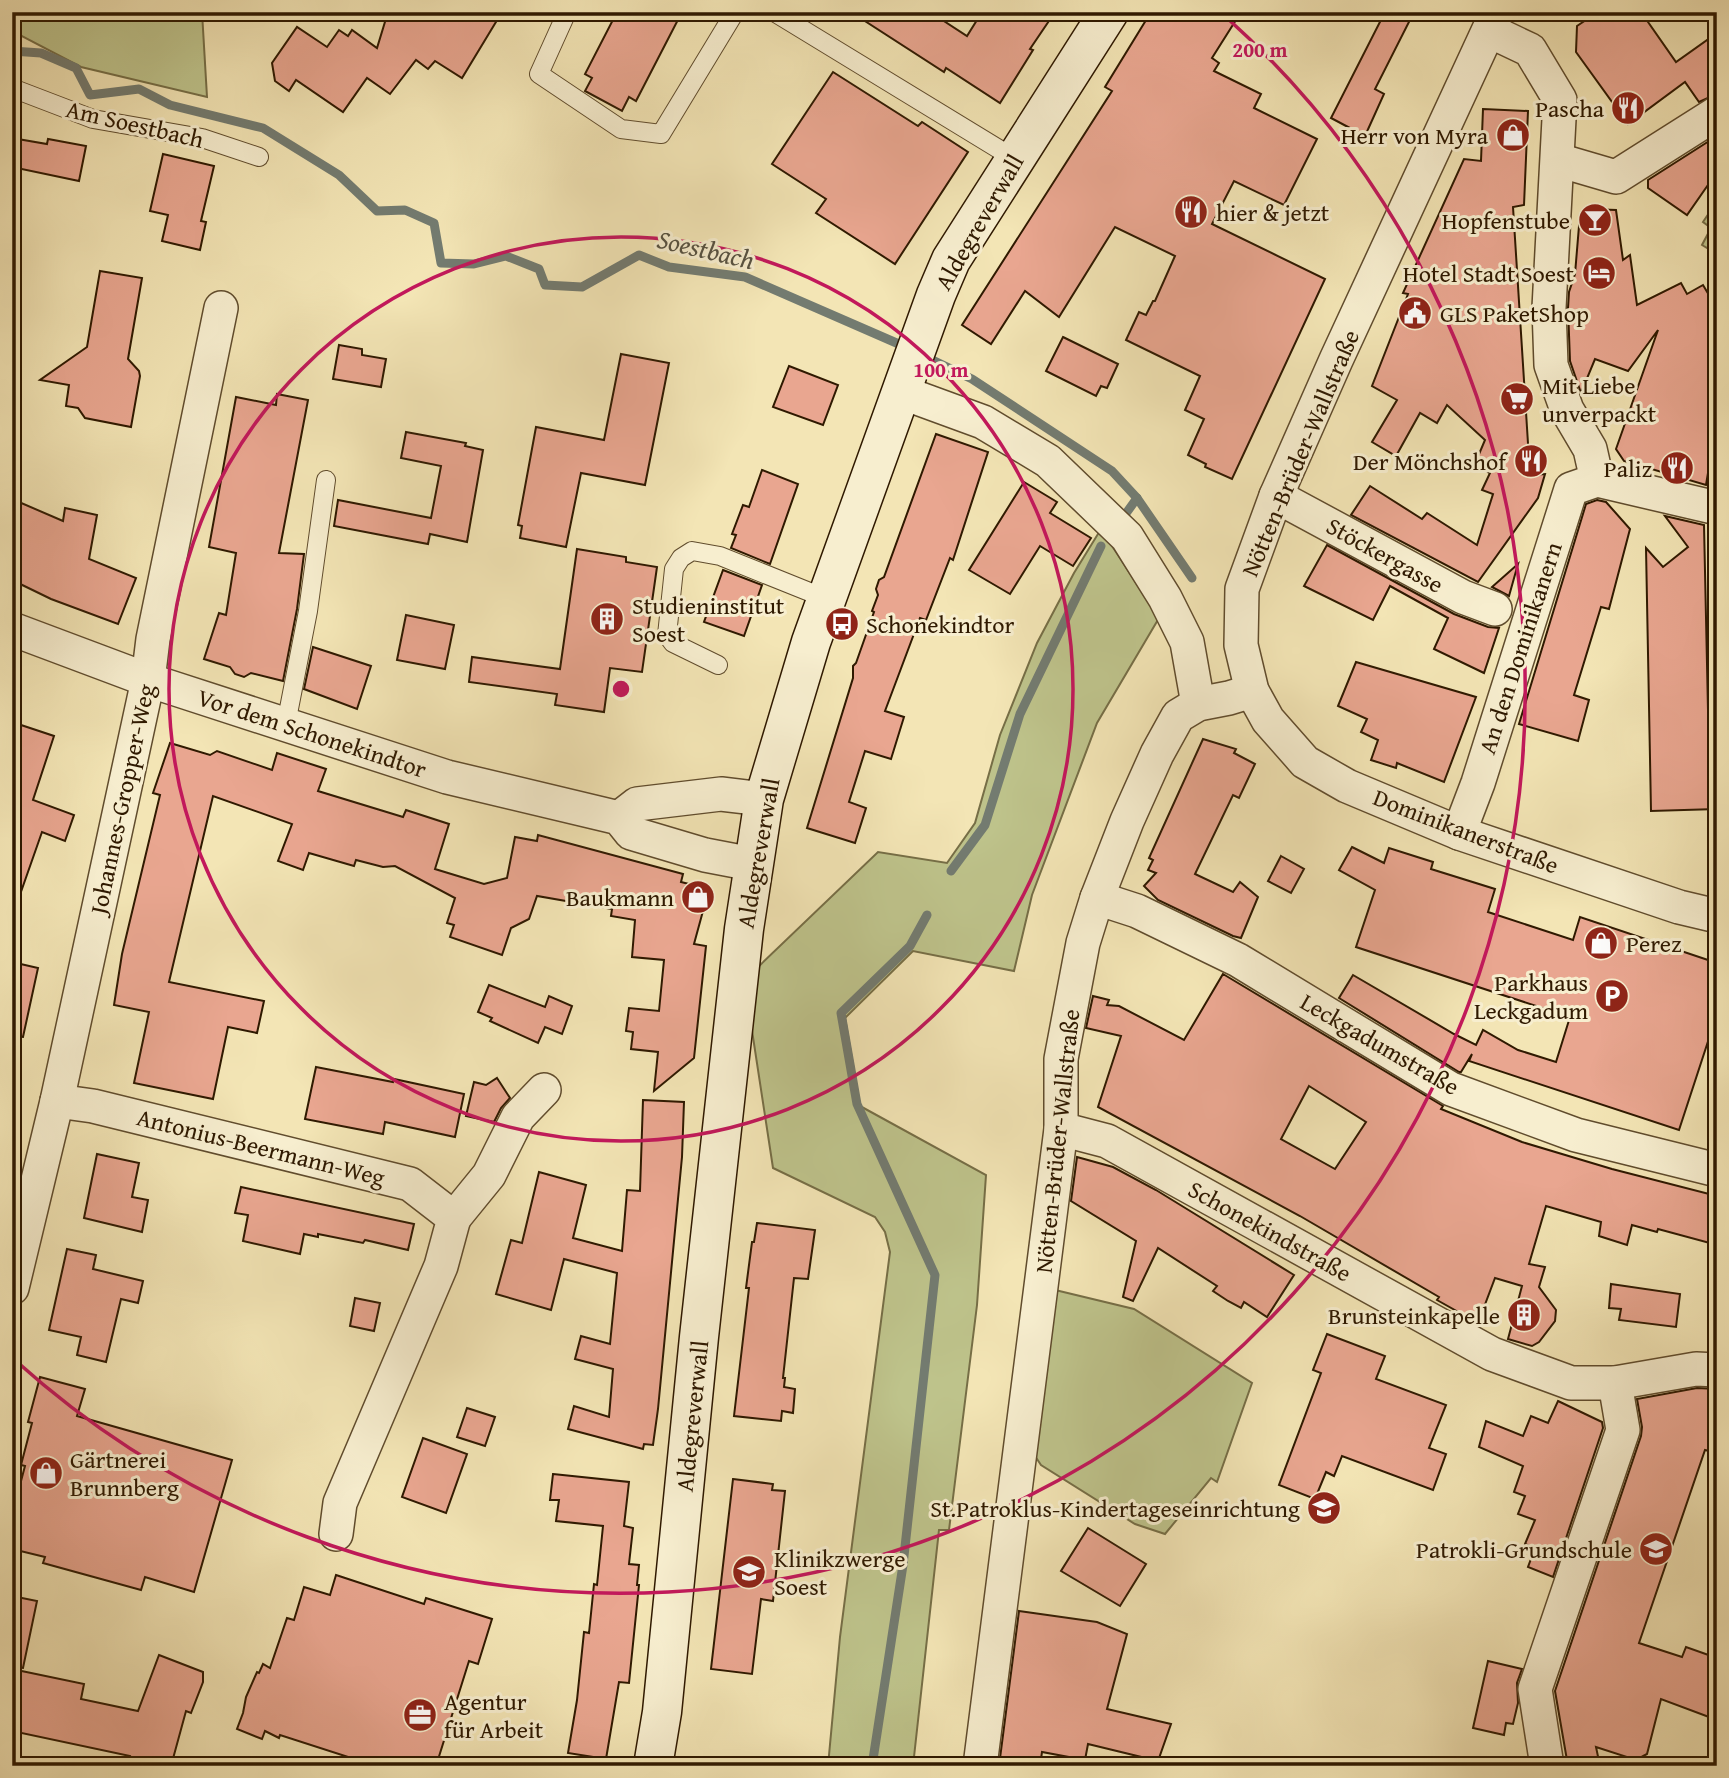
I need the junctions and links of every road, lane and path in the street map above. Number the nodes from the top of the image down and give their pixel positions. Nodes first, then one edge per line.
1 (567, 12) edge
2 (735, 12) edge
3 (774, 12) edge
4 (1109, 12) edge
5 (1493, 22) edge
6 (12, 88) edge
7 (1717, 113) edge
8 (259, 157) dead end
9 (1015, 159) junction
10 (1558, 160) junction
11 (221, 308) dead end
12 (904, 385) junction
13 (327, 480) dead end
14 (1597, 480) junction
15 (1276, 496) junction
16 (1717, 508) edge
17 (827, 599) junction
18 (1495, 609) dead end
19 (12, 629) edge
20 (718, 664) dead end
21 (148, 680) junction
22 (1252, 691) junction
23 (1198, 704) junction
24 (286, 724) junction
25 (764, 799) junction
26 (619, 818) junction
27 (1459, 833) junction
28 (752, 864) junction
29 (1097, 898) junction
30 (1717, 916) edge
31 (544, 1090) dead end
32 (57, 1101) junction
33 (1061, 1129) junction
34 (1717, 1170) edge
35 (454, 1217) junction
36 (12, 1288) edge
37 (1717, 1370) edge
38 (1615, 1384) junction
39 (336, 1534) dead end
40 (653, 1766) edge
41 (980, 1766) edge
42 (1547, 1766) edge

1 - 2 lane
3 - 9 lane
4 - 9 street, Aldegreverwall
5 - 10 street
5 - 15 street, Nötten-Brüder-Wallstraße
6 - 8 lane, Am Soestbach
7 - 10 street
9 - 12 street, Aldegreverwall
10 - 14 street
11 - 21 street, Johannes-Gropper-Weg
12 - 17 street, Aldegreverwall
12 - 23 street
13 - 24 lane
14 - 16 street
14 - 27 street, An den Dominikanern
15 - 18 street, Stöckergasse
15 - 22 street, Nötten-Brüder-Wallstraße
17 - 20 lane
17 - 25 street, Aldegreverwall
19 - 21 street, Vor dem Schonekindtor
21 - 24 street, Vor dem Schonekindtor
21 - 32 street, Johannes-Gropper-Weg
22 - 23 street, Nötten-Brüder-Wallstraße
22 - 27 street, Dominikanerstraße
23 - 29 street, Nötten-Brüder-Wallstraße
24 - 26 street, Vor dem Schonekindtor
25 - 26 street
25 - 28 street, Aldegreverwall
26 - 28 street, Vor dem Schonekindtor
27 - 30 street, Dominikanerstraße
28 - 40 street, Aldegreverwall
29 - 33 street, Nötten-Brüder-Wallstraße
29 - 34 street, Leckgadumstraße
31 - 35 street
32 - 35 street, Antonius-Beermann-Weg
32 - 36 street, Johannes-Gropper-Weg
33 - 38 street, Schonekindstraße
33 - 41 street, Nötten-Brüder-Wallstraße
35 - 39 street
37 - 38 street, Schonekindstraße
38 - 42 street

